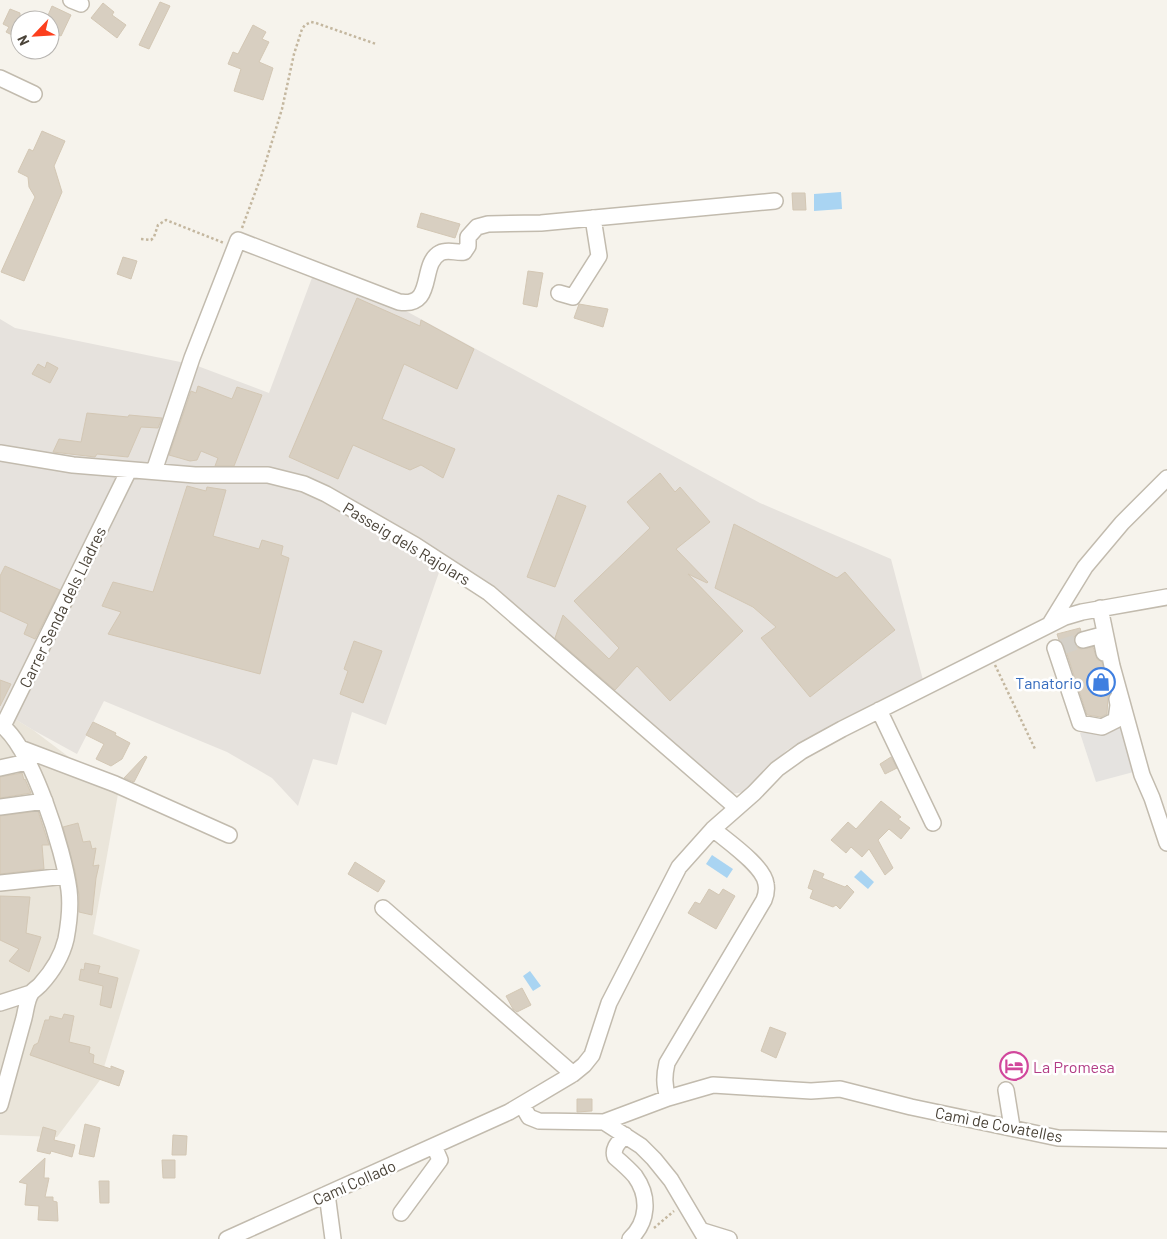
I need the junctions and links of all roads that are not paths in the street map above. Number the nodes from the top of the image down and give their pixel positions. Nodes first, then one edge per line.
1 (0, 78) edge
2 (34, 94) dead end
3 (775, 201) dead end
4 (593, 218) junction
5 (558, 293) dead end
6 (0, 453) edge
7 (129, 470) junction
8 (154, 471) junction
9 (1167, 478) edge
10 (1167, 597) edge
11 (1100, 608) junction
12 (1048, 625) junction
13 (1083, 640) tunnel mouth
14 (879, 710) junction
15 (1, 725) edge
16 (20, 748) junction
17 (27, 762) junction
18 (0, 768) edge
19 (45, 801) junction
20 (0, 807) edge
21 (737, 808) junction
22 (933, 823) dead end
23 (713, 829) junction
24 (229, 835) dead end
25 (1167, 843) edge
26 (66, 876) junction
27 (0, 883) edge
28 (383, 908) dead end
29 (31, 993) junction
30 (0, 1003) edge
31 (573, 1074) junction
32 (1006, 1090) dead end
33 (668, 1098) junction
34 (0, 1105) edge
35 (522, 1105) junction
36 (604, 1122) junction
37 (1012, 1127) junction
38 (625, 1136) junction
39 (1167, 1140) edge
40 (434, 1146) junction
41 (327, 1194) junction
42 (401, 1213) dead end
43 (705, 1237) edge
44 (227, 1239) edge
45 (333, 1239) edge
46 (630, 1239) edge
47 (728, 1239) edge

1 - 2 street
3 - 4 street
4 - 5 street
4 - 8 street
6 - 7 street, Passeig dels Rajolars
7 - 8 street, Passeig dels Rajolars
7 - 15 street, Carrer Senda dels Lladres
8 - 21 street, Passeig dels Rajolars
9 - 12 street
10 - 11 street, Camí Collado
11 - 12 street, Camí Collado
11 - 25 street
12 - 13 street
12 - 14 street, Camí Collado
14 - 21 street, Camí Collado
14 - 22 street
15 - 16 street, Carrer Senda dels Lladres
16 - 17 street, Carrer Senda dels Lladres
16 - 24 street
17 - 18 street
17 - 19 street, Carrer Senda dels Lladres
19 - 20 street
19 - 26 street, Carrer Senda dels Lladres
21 - 23 street, Camí Collado
23 - 31 street, Camí Collado
23 - 33 street
26 - 27 street
26 - 29 street, Carrer Senda dels Lladres
28 - 31 street
29 - 30 street
29 - 34 street, Carrer Senda dels Lladres
31 - 35 street, Camí Collado
32 - 37 street
33 - 36 street, Camì de Covatelles
33 - 37 street, Camì de Covatelles
35 - 36 street
35 - 40 street, Camí Collado
36 - 38 street
37 - 39 street, Camì de Covatelles
38 - 43 street
38 - 46 street
40 - 41 street, Camí Collado
40 - 42 street
41 - 44 street, Camí Collado
41 - 45 street
43 - 47 street

